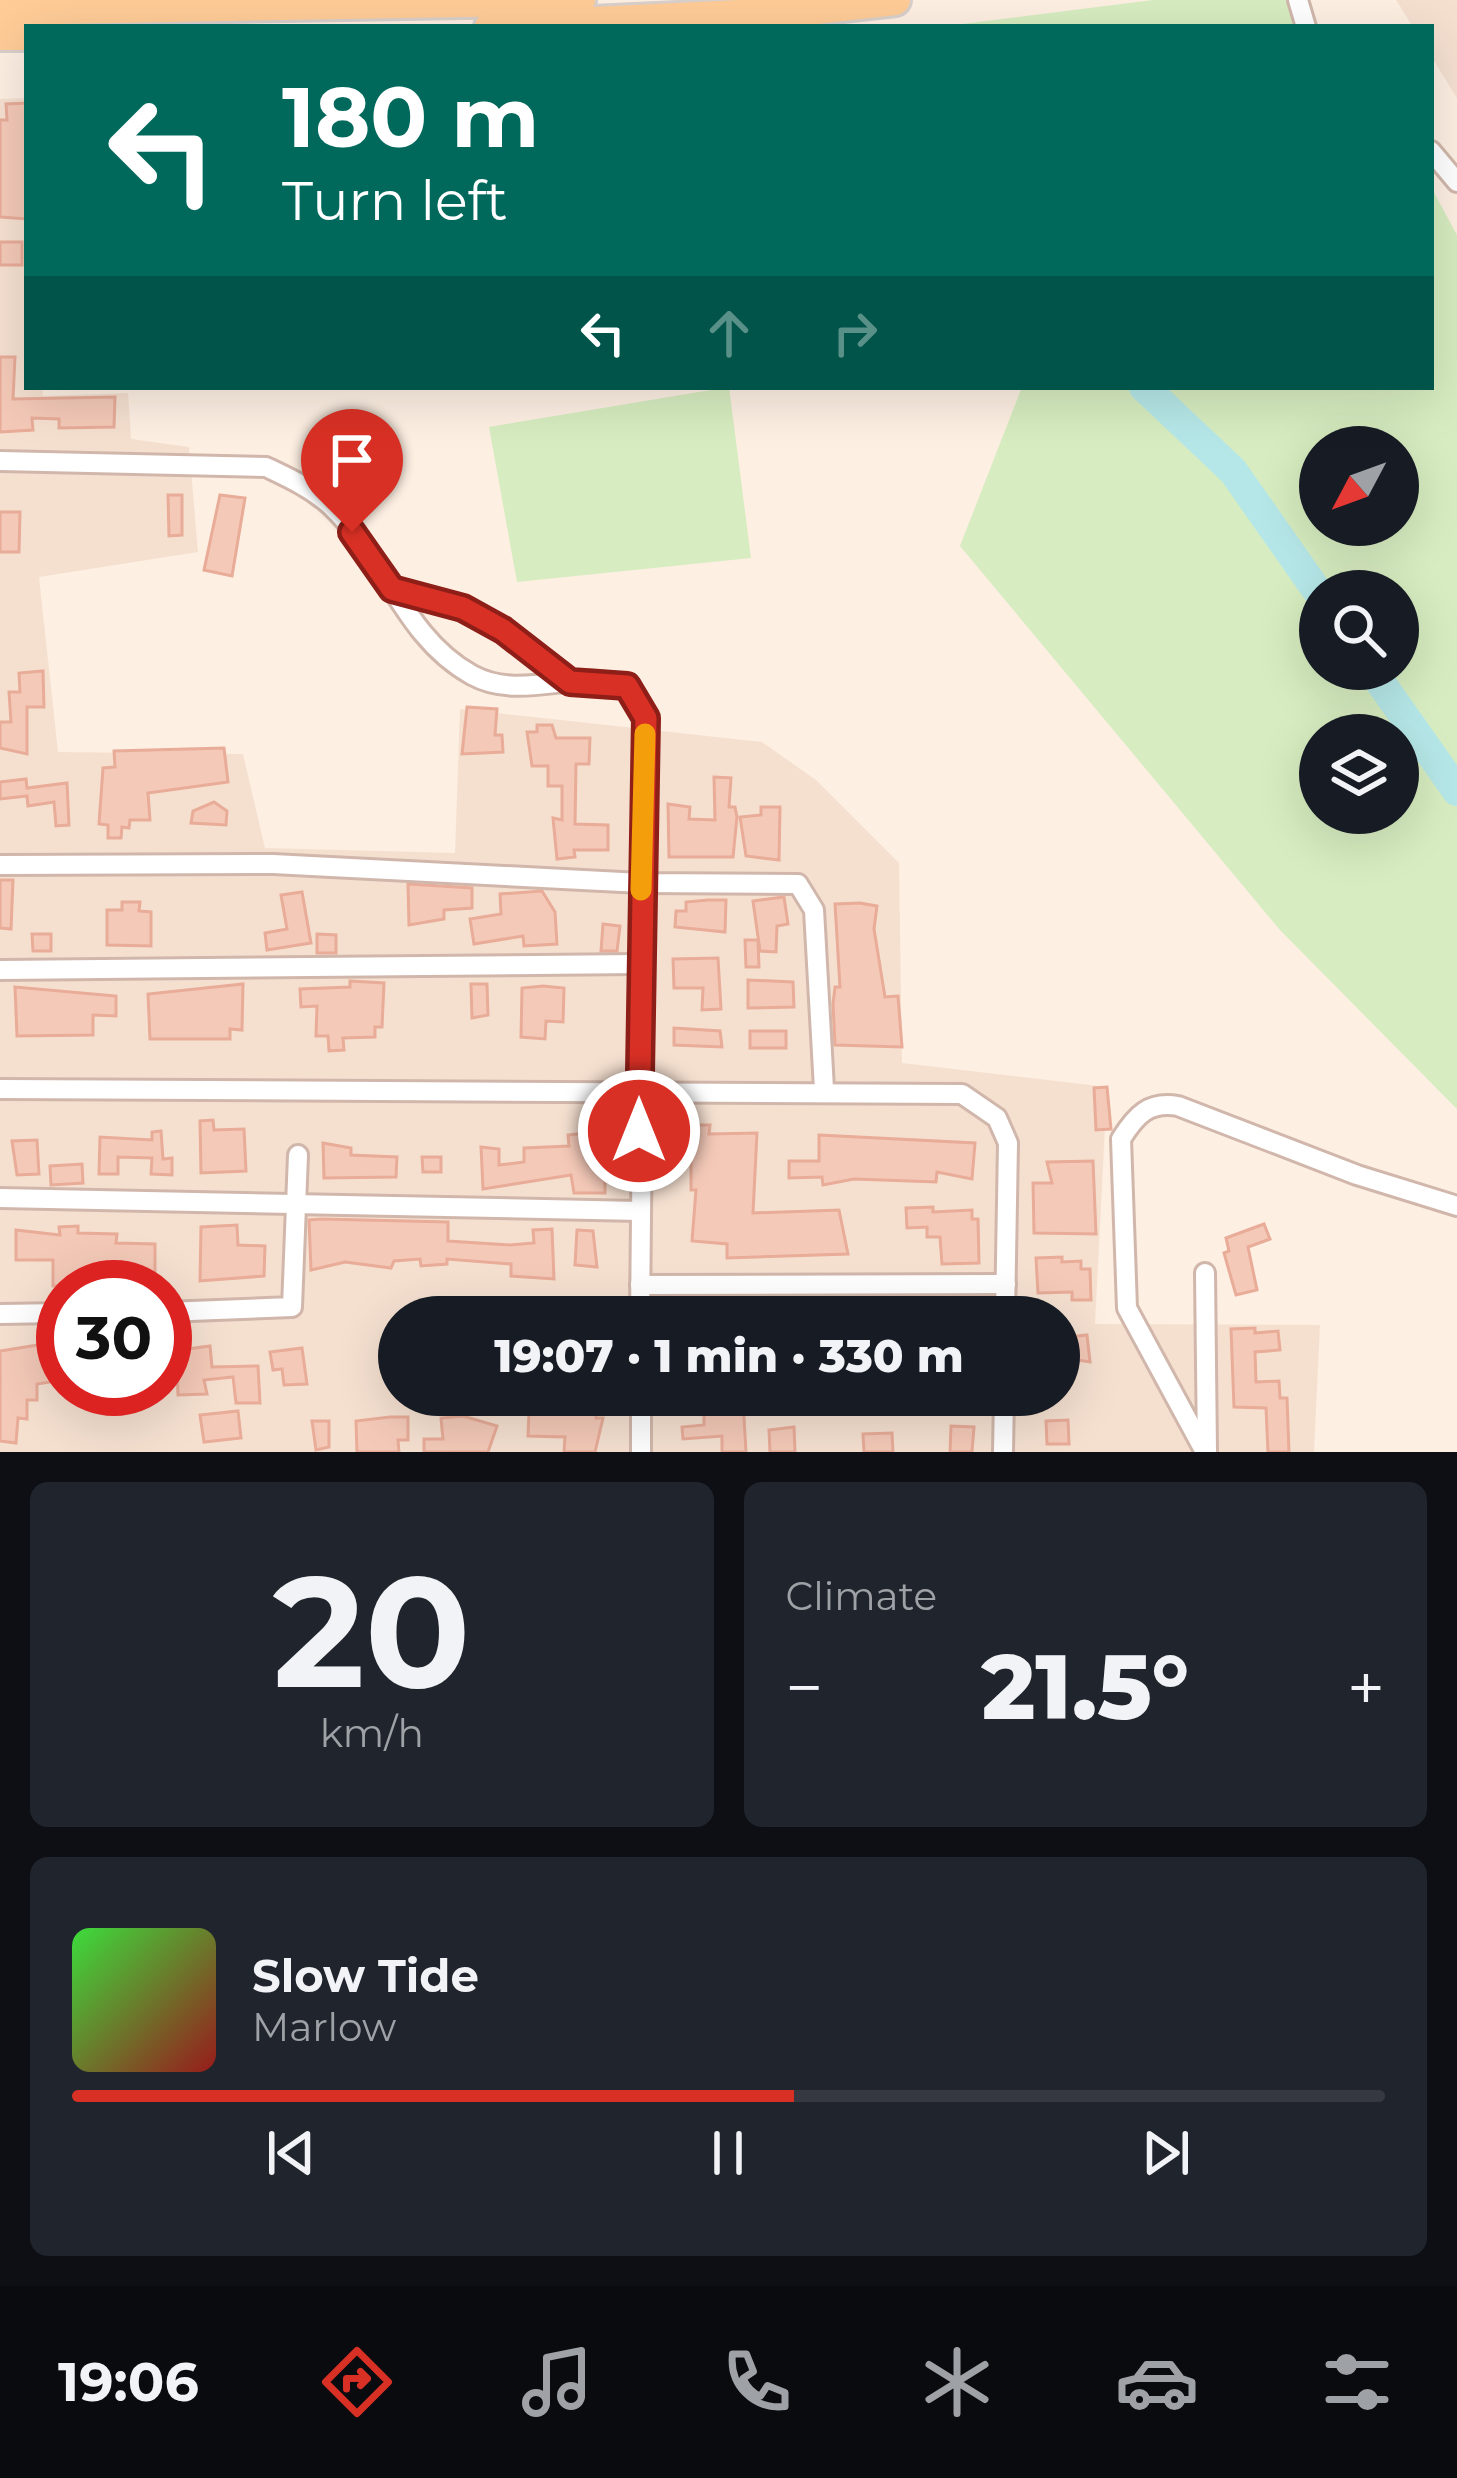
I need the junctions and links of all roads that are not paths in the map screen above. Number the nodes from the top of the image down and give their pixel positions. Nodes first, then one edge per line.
1 (580, 0) edge
2 (895, 0) edge
3 (0, 10) edge
4 (567, 24) edge
5 (1434, 155) edge
6 (1457, 182) edge
7 (0, 461) edge
8 (392, 589) junction
9 (570, 682) junction
10 (0, 865) edge
11 (641, 883) junction
12 (640, 964) junction
13 (0, 970) edge
14 (0, 1089) edge
15 (824, 1089) junction
16 (639, 1091) junction
17 (298, 1155) dead end
18 (0, 1198) edge
19 (297, 1205) junction
20 (1457, 1206) edge
21 (640, 1211) junction
22 (1205, 1274) dead end
23 (1006, 1283) junction
24 (640, 1285) junction
25 (640, 1296) edge
26 (1006, 1296) edge
27 (192, 1311) edge
28 (0, 1313) edge
29 (36, 1313) edge
30 (641, 1416) edge
31 (1004, 1416) edge
32 (641, 1452) edge
33 (1003, 1452) edge
34 (1206, 1452) edge

1 - 3 main road
2 - 4 main road
5 - 6 street
7 - 8 street
8 - 9 street
8 - 9 street
9 - 11 street
10 - 11 street
11 - 12 street
11 - 15 street
12 - 13 street
12 - 16 street
14 - 16 street
15 - 16 street
15 - 23 street
16 - 21 street
17 - 19 street
18 - 19 street
19 - 21 street
19 - 27 street
20 - 34 street
21 - 24 street
22 - 34 street
23 - 24 street
23 - 26 street
24 - 25 street
28 - 29 street
30 - 32 street
31 - 33 street

